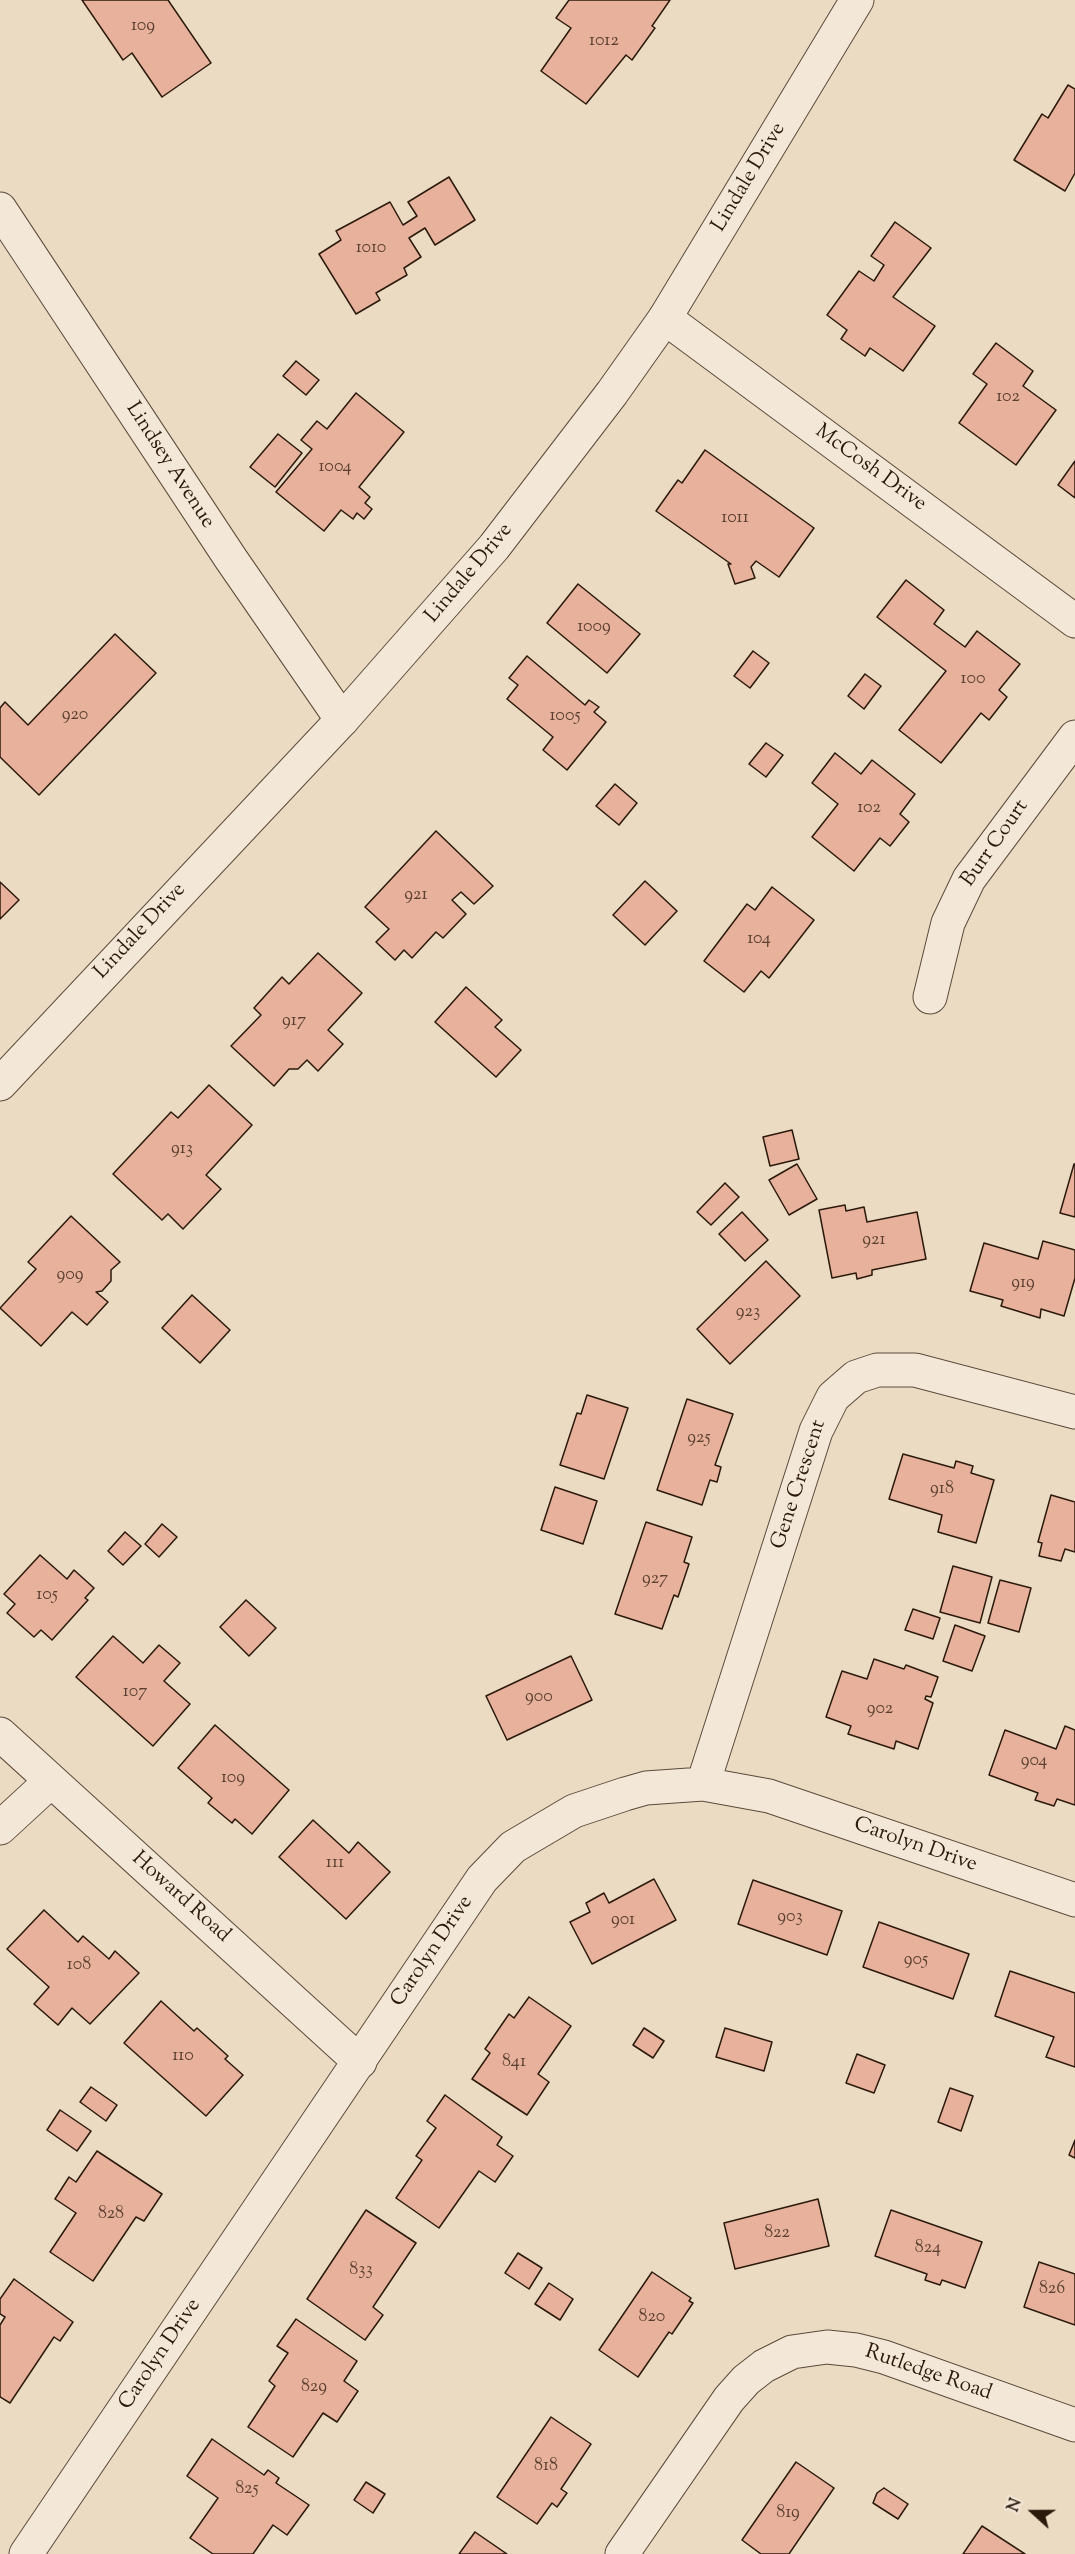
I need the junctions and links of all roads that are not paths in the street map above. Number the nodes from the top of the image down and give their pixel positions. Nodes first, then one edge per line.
1 (857, 0) edge
2 (0, 209) edge
3 (664, 318) junction
4 (1075, 621) edge
5 (342, 720) junction
6 (1075, 737) edge
7 (930, 997) dead end
8 (0, 1084) edge
9 (1075, 1412) edge
10 (0, 1734) edge
11 (51, 1781) junction
12 (703, 1784) junction
13 (0, 1828) edge
14 (1075, 1900) edge
15 (360, 2061) junction
16 (1075, 2425) edge
17 (26, 2554) edge
18 (622, 2554) edge

1 - 3 street, Lindale Drive
2 - 5 street, Lindsey Avenue
3 - 4 street, McCosh Drive
3 - 5 street, Lindale Drive
5 - 8 street, Lindale Drive
6 - 7 street, Burr Court
9 - 12 street, Gene Crescent
10 - 11 street, Howard Road
11 - 13 street
11 - 15 street, Howard Road
12 - 14 street, Carolyn Drive
12 - 15 street, Carolyn Drive
15 - 17 street, Carolyn Drive
16 - 18 street, Rutledge Road

